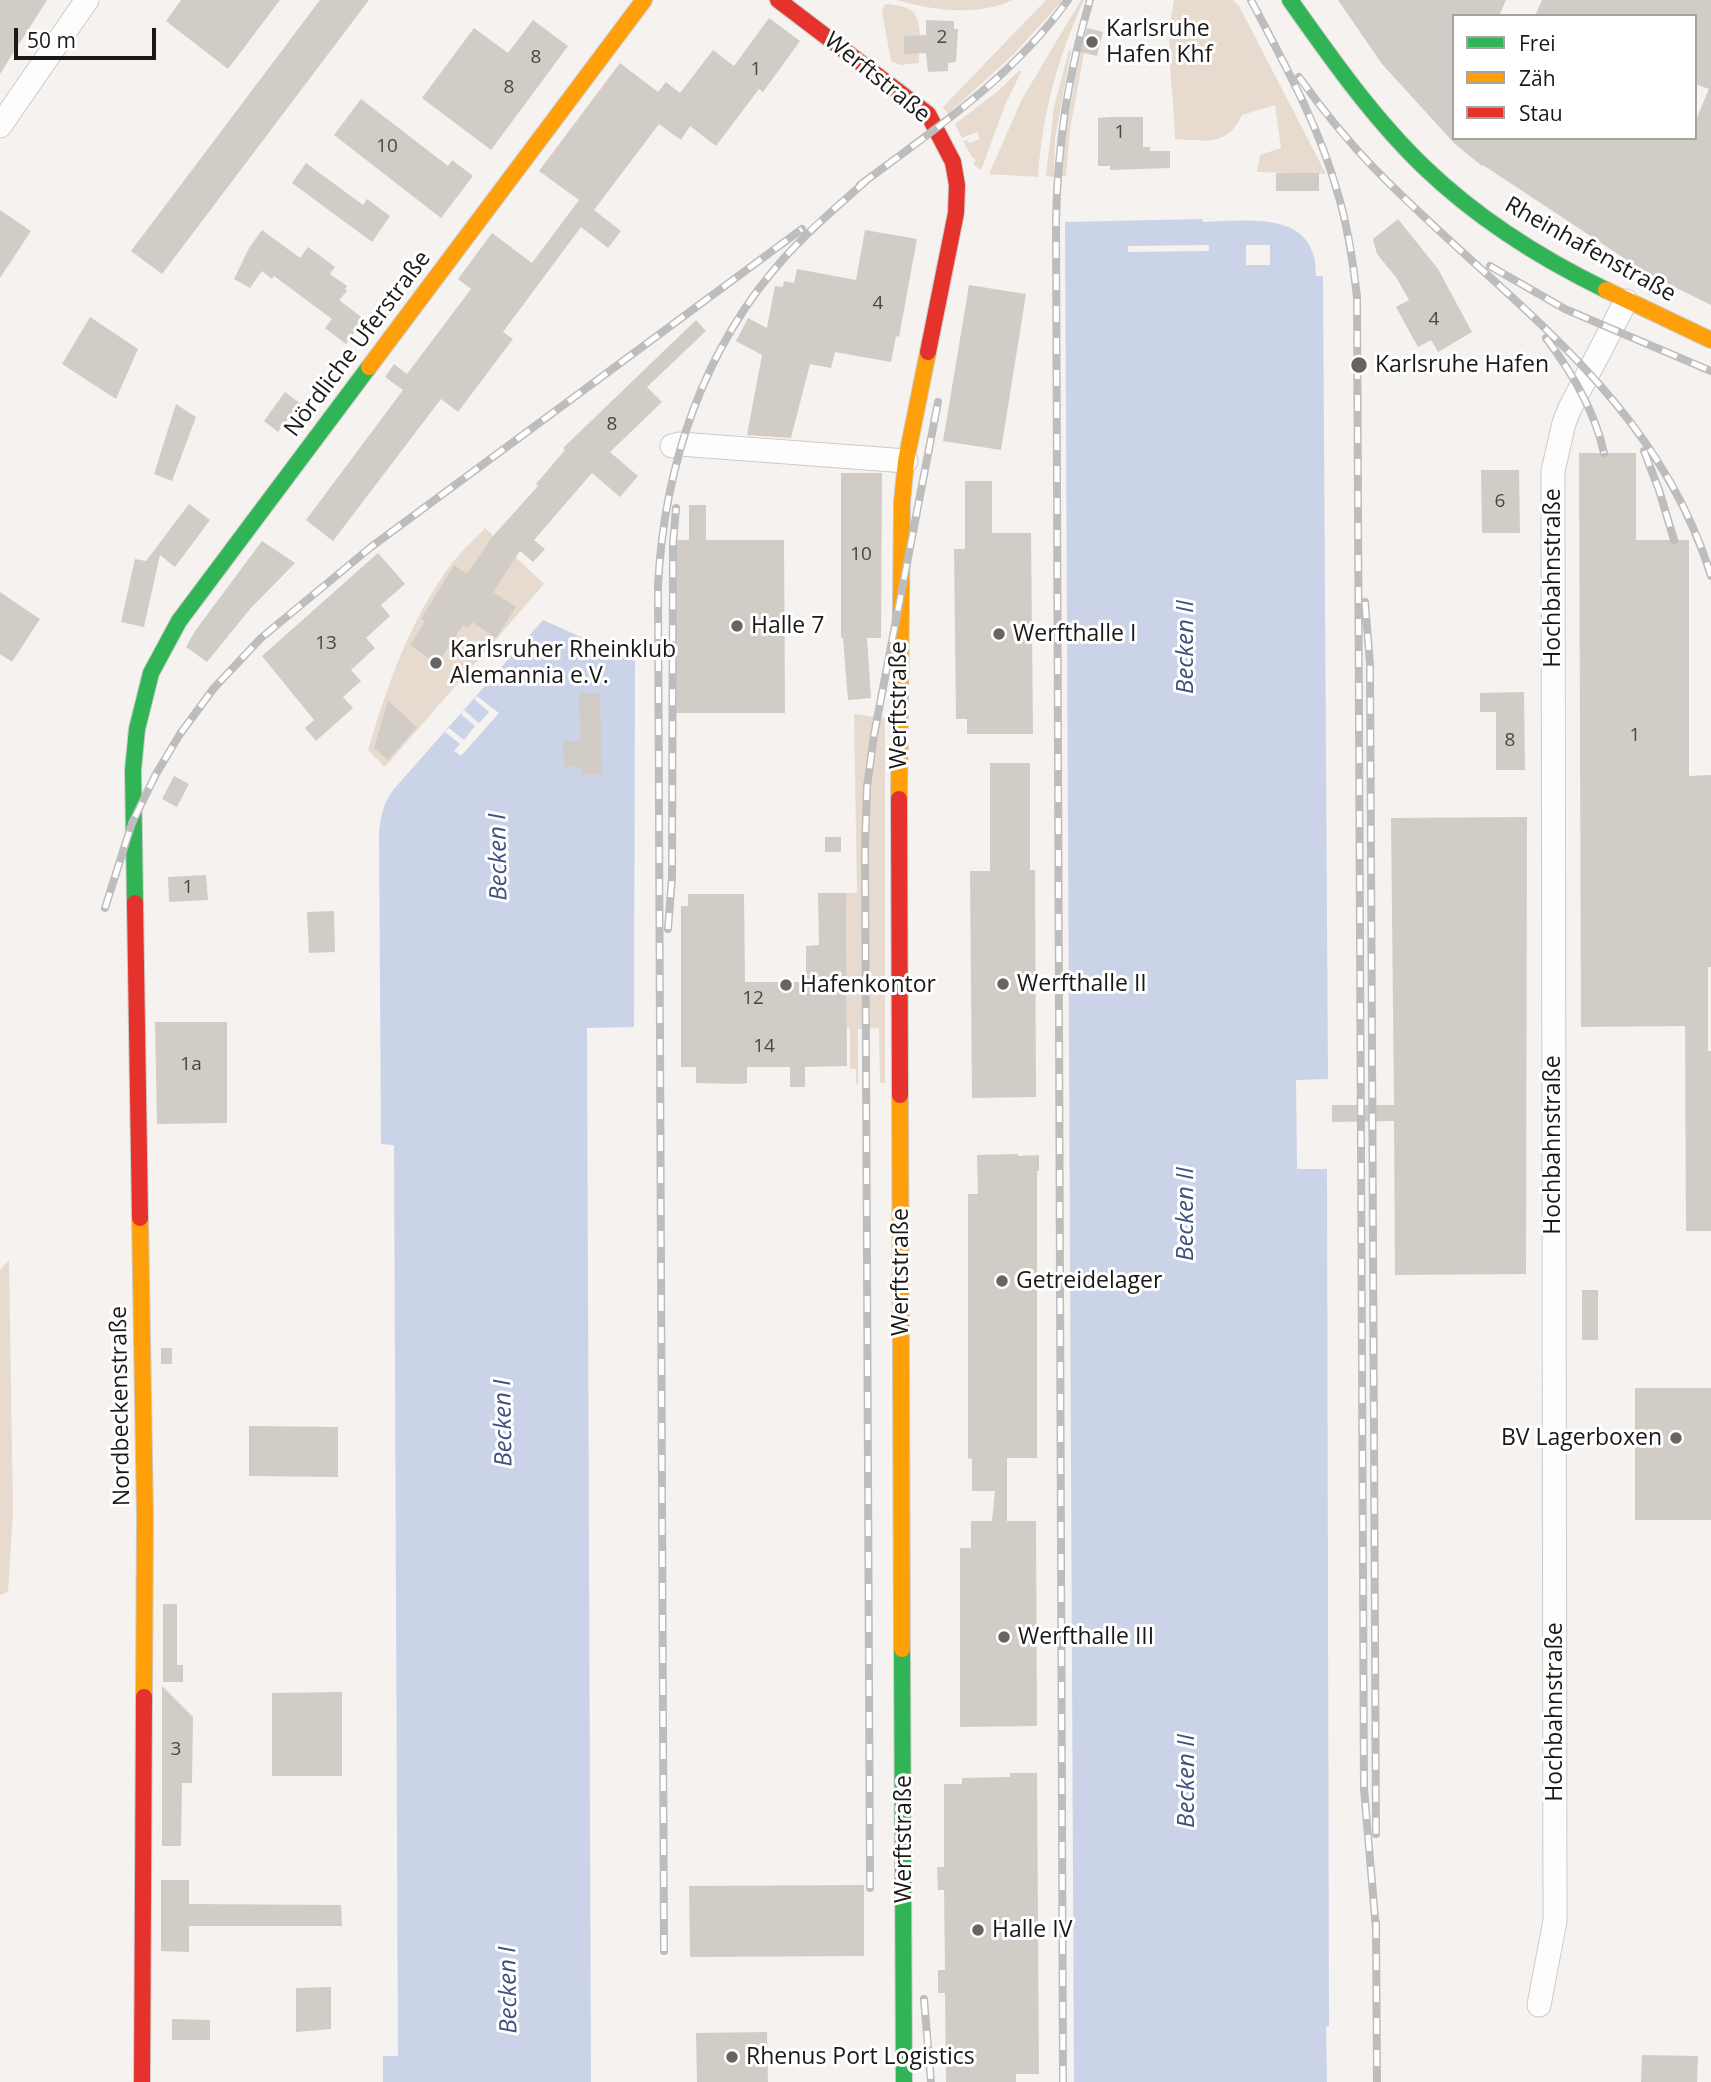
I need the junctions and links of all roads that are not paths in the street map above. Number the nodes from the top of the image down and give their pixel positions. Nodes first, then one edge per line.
1 (88, 0) edge
2 (644, 0) edge
3 (778, 0) edge
4 (1290, 0) edge
5 (0, 126) edge
6 (1626, 301) junction
7 (1711, 340) edge
8 (672, 446) dead end
9 (906, 461) junction
10 (137, 729) joint
11 (1539, 2005) dead end
12 (142, 2082) edge
13 (904, 2082) edge

1 - 5 street
2 - 10 street, Nördliche Uferstraße
3 - 9 street, Werftstraße
4 - 6 street, Rheinhafenstraße
6 - 7 street, Rheinhafenstraße
6 - 11 street, Hochbahnstraße
8 - 9 street
9 - 13 street, Werftstraße
10 - 12 street, Nordbeckenstraße

